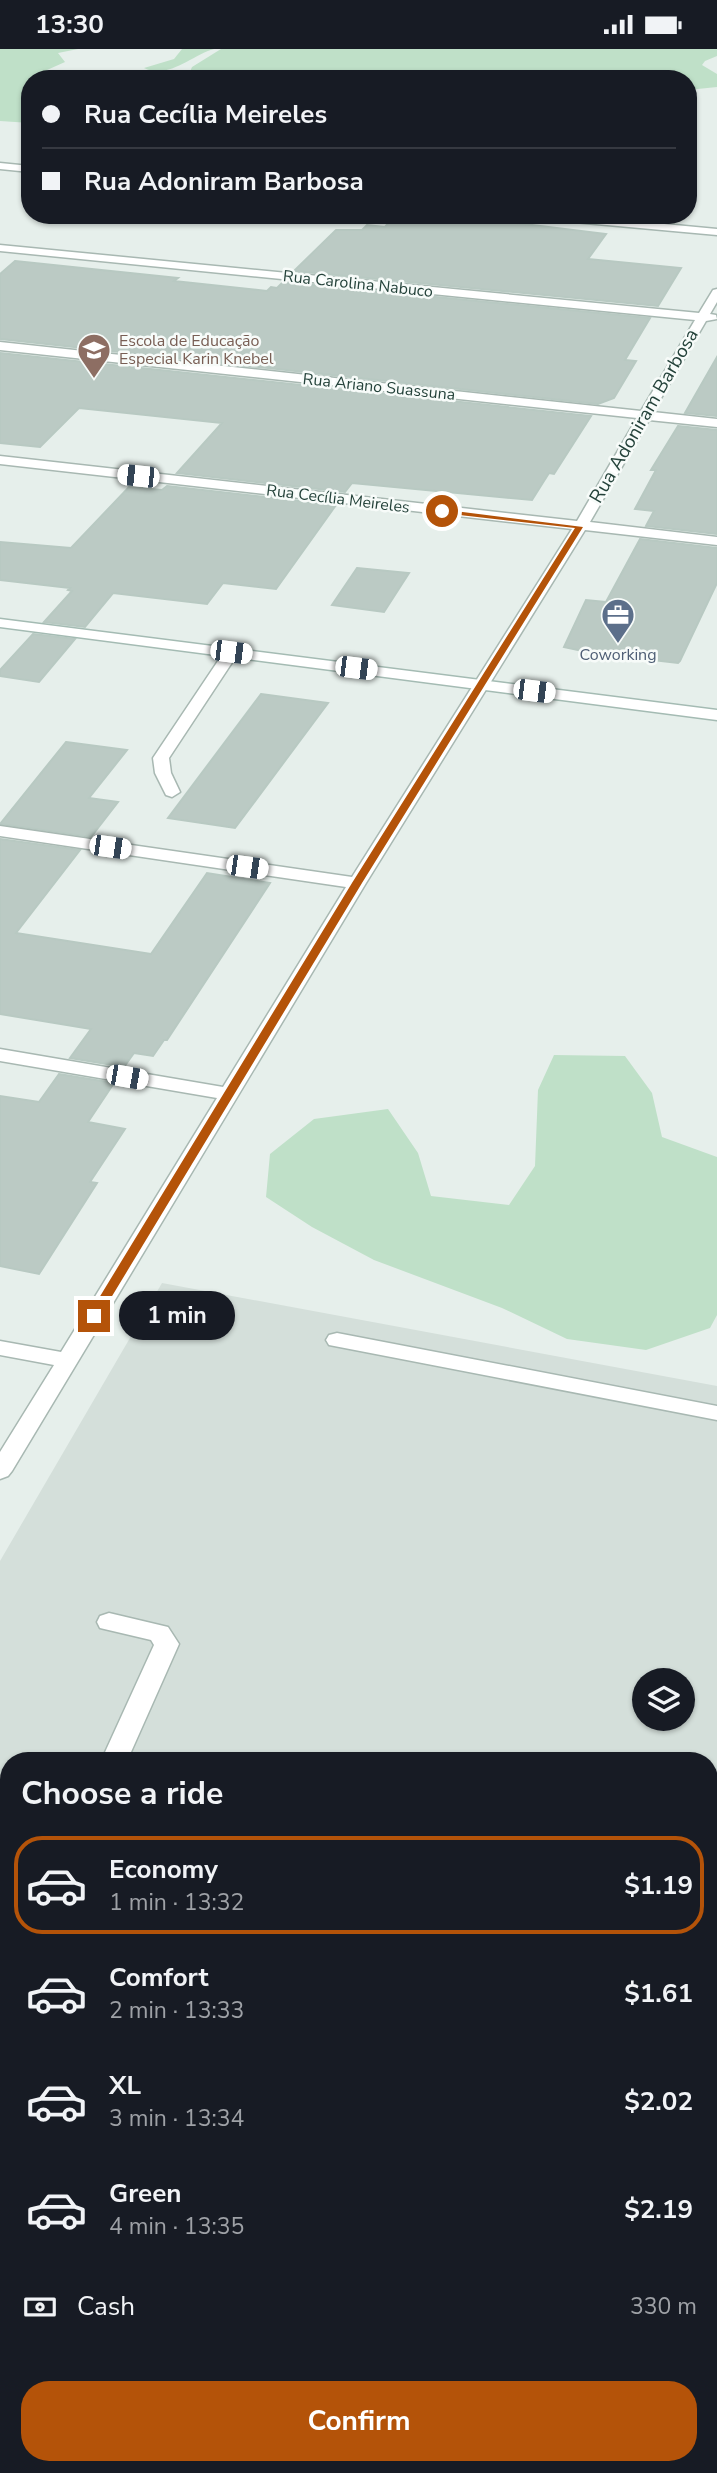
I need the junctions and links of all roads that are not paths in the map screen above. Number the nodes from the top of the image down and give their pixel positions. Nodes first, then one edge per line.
1 (0, 166) edge
2 (21, 168) edge
3 (624, 224) edge
4 (717, 233) edge
5 (0, 248) edge
6 (717, 292) edge
7 (709, 318) edge
8 (0, 346) edge
9 (644, 415) junction
10 (717, 423) edge
11 (0, 460) edge
12 (580, 527) junction
13 (717, 541) edge
14 (0, 623) edge
15 (231, 652) junction
16 (482, 684) junction
17 (717, 715) edge
18 (172, 792) dead end
19 (0, 831) edge
20 (357, 883) junction
21 (0, 1055) edge
22 (229, 1094) junction
23 (337, 1340) dead end
24 (0, 1348) edge
25 (67, 1360) junction
26 (717, 1413) edge
27 (0, 1471) edge
28 (109, 1622) dead end
29 (118, 1752) edge

1 - 2 street
3 - 4 street
5 - 7 street, Rua Carolina Nabuco
6 - 7 street, Rua Adoniram Barbosa
7 - 9 street, Rua Adoniram Barbosa
8 - 9 street, Rua Ariano Suassuna
9 - 10 street, Rua Ariano Suassuna
9 - 12 street, Rua Adoniram Barbosa
11 - 12 street, Rua Cecília Meireles
12 - 13 street, Rua Cecília Meireles
12 - 16 street, Rua Adoniram Barbosa
14 - 15 street
15 - 16 street
15 - 18 street
16 - 17 street
16 - 20 street, Rua Adoniram Barbosa
19 - 20 street
20 - 22 street, Rua Adoniram Barbosa
21 - 22 street
22 - 25 street, Rua Adoniram Barbosa
23 - 26 street
24 - 25 street
25 - 27 street, Rua Adoniram Barbosa
28 - 29 street

